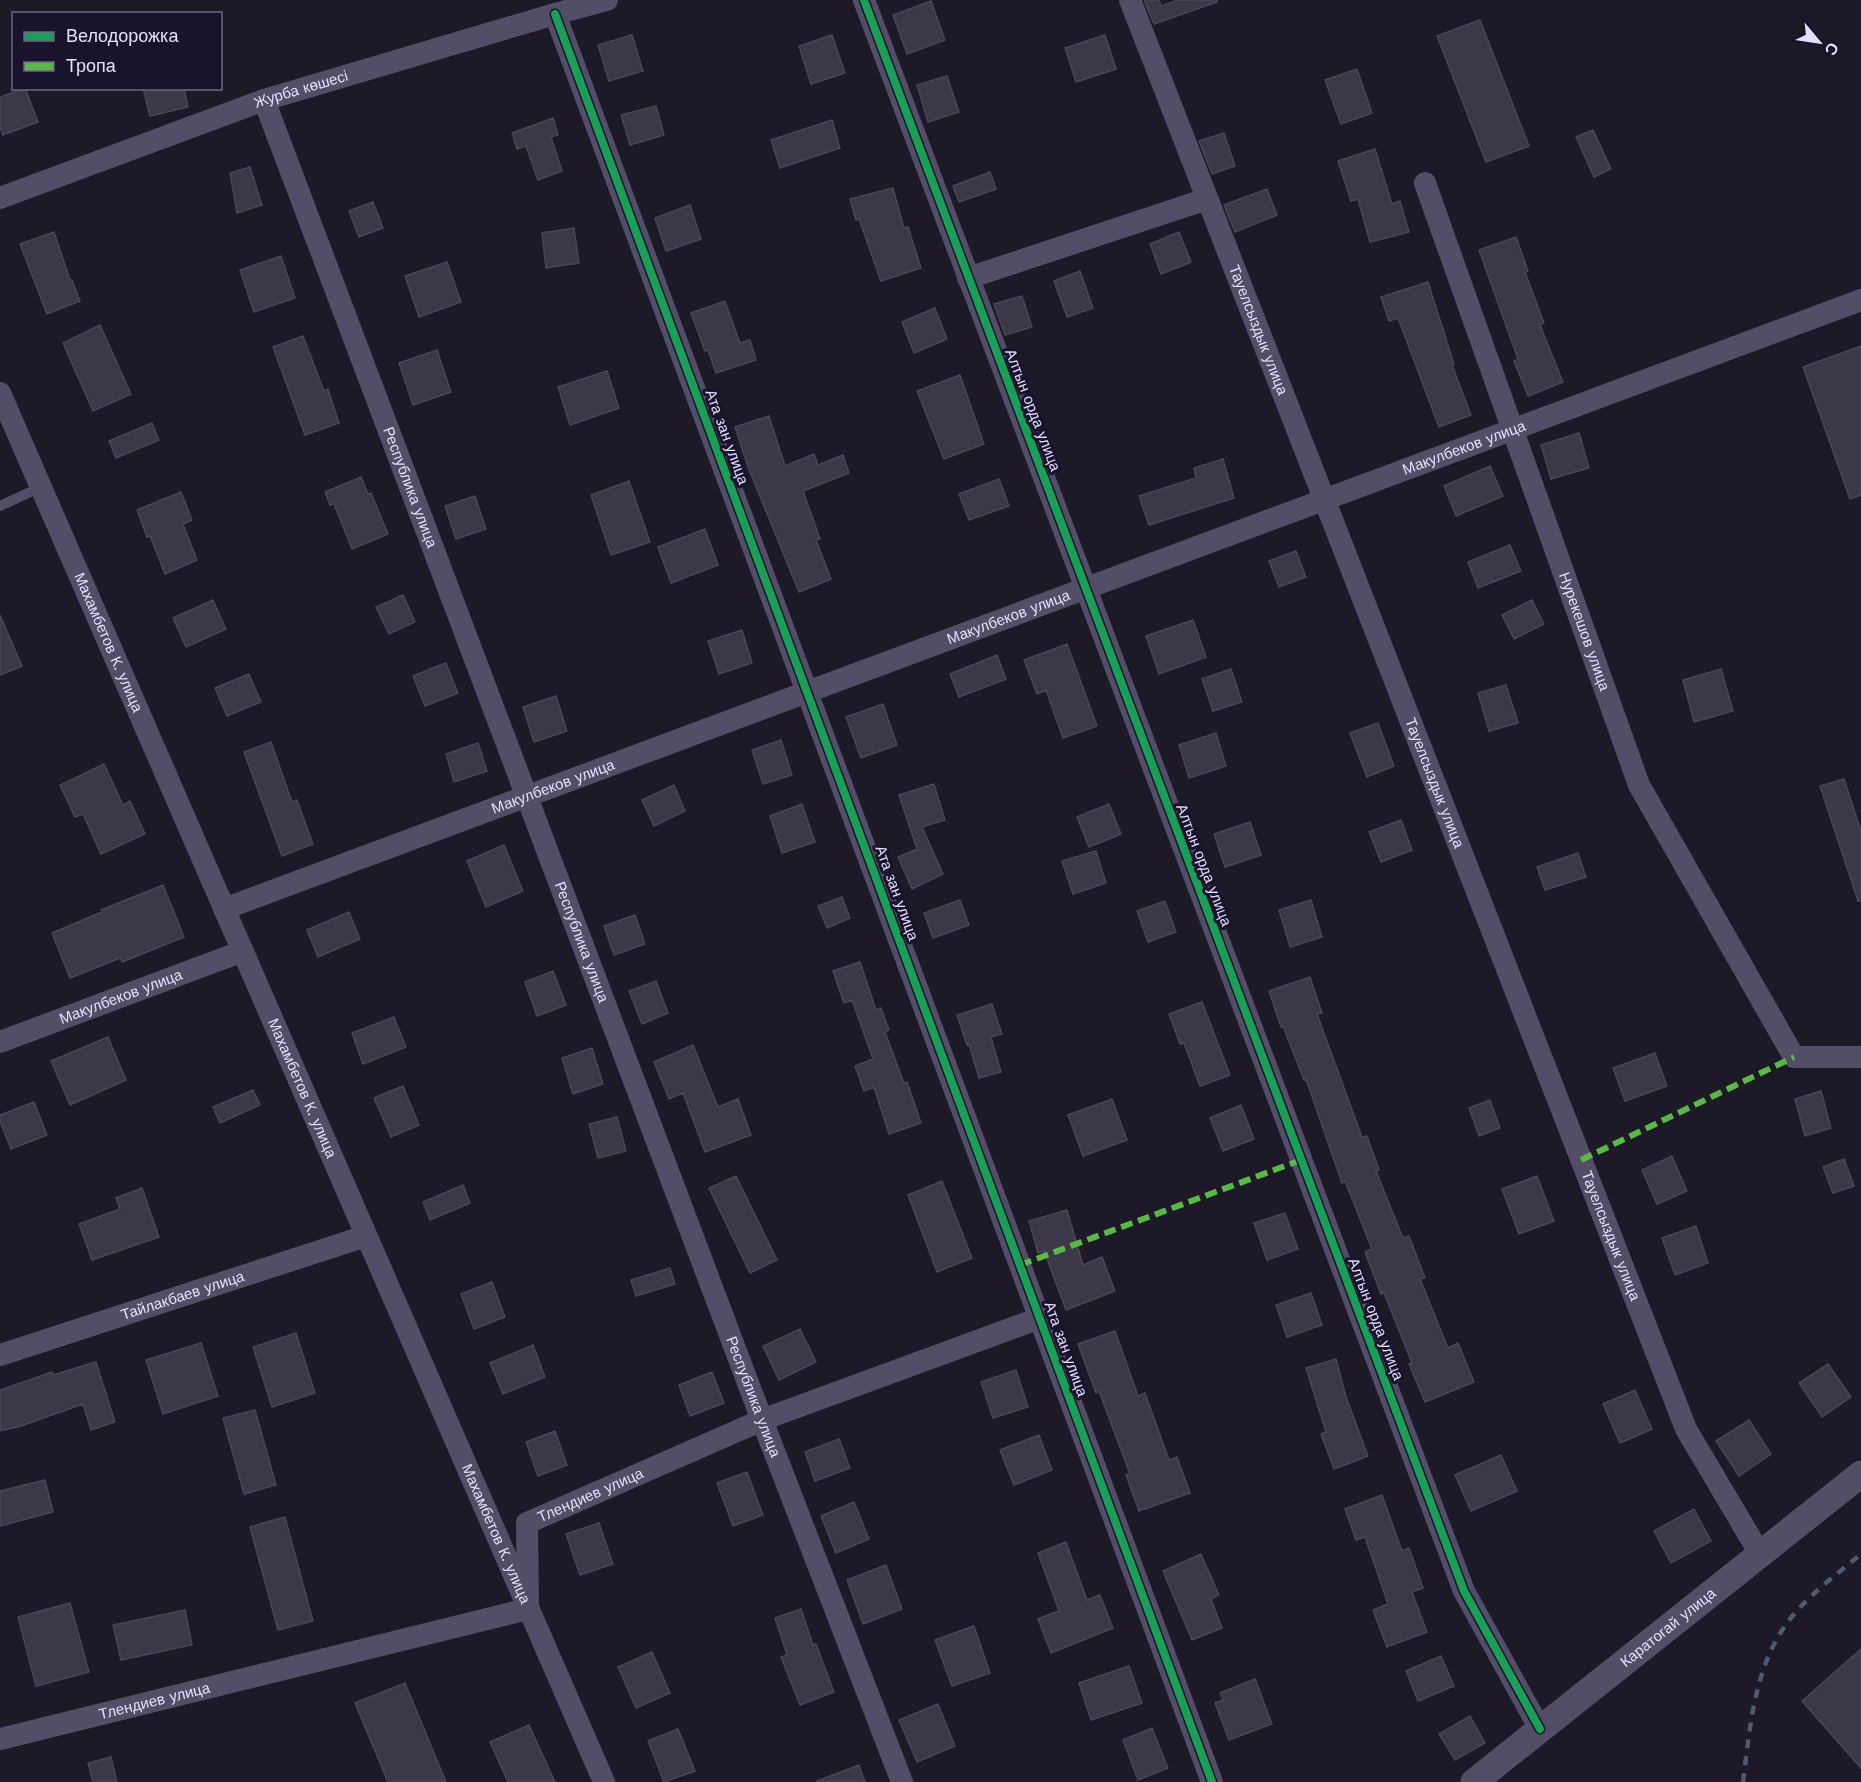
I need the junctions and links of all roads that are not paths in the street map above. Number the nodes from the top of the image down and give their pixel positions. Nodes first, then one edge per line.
1 (607, 0) edge
2 (864, 0) edge
3 (1130, 0) edge
4 (555, 14) junction
5 (264, 100) junction
6 (1425, 183) dead end
7 (0, 198) edge
8 (1207, 199) junction
9 (968, 278) junction
10 (1861, 300) edge
11 (0, 393) edge
12 (1512, 428) junction
13 (42, 487) junction
14 (1323, 500) junction
15 (0, 506) edge
16 (1086, 589) junction
17 (808, 693) junction
18 (527, 797) junction
19 (224, 909) junction
20 (243, 951) junction
21 (0, 1042) edge
22 (1861, 1057) edge
23 (366, 1236) junction
24 (1040, 1318) junction
25 (0, 1355) edge
26 (762, 1420) junction
27 (1861, 1474) edge
28 (1760, 1554) junction
29 (528, 1609) junction
30 (1540, 1730) junction
31 (0, 1739) edge
32 (604, 1782) edge
33 (902, 1782) edge
34 (1212, 1782) edge
35 (1474, 1782) edge

1 - 4 street, Журба көшесі
2 - 9 street, Алтын орда улица
3 - 8 street, Тауелсыздык улица
4 - 5 street, Журба көшесі
4 - 17 street, Ата зан улица
5 - 7 street, Журба көшесі
5 - 18 street, Республика улица
6 - 12 street, Нурекешов улица
8 - 9 street
8 - 14 street, Тауелсыздык улица
9 - 16 street, Алтын орда улица
10 - 12 street, Макулбеков улица
11 - 13 street, Махамбетов К. улица
12 - 14 street, Макулбеков улица
12 - 22 street, Нурекешов улица
13 - 15 lane
13 - 19 street, Махамбетов К. улица
14 - 16 street, Макулбеков улица
14 - 28 street, Тауелсыздык улица
16 - 17 street, Макулбеков улица
16 - 30 street, Алтын орда улица
17 - 18 street, Макулбеков улица
17 - 24 street, Ата зан улица
18 - 19 street, Макулбеков улица
18 - 26 street, Республика улица
19 - 20 street, Махамбетов К. улица
20 - 21 street, Макулбеков улица
20 - 23 street, Махамбетов К. улица
23 - 25 street, Тайлакбаев улица
23 - 29 street, Махамбетов К. улица
24 - 26 street, Тлендиев улица
24 - 34 street, Ата зан улица
26 - 29 street, Тлендиев улица
26 - 33 street, Республика улица
27 - 28 street, Каратогай улица
28 - 30 street, Каратогай улица
29 - 31 street, Тлендиев улица
29 - 32 street, Махамбетов К. улица
30 - 35 street, Каратогай улица

